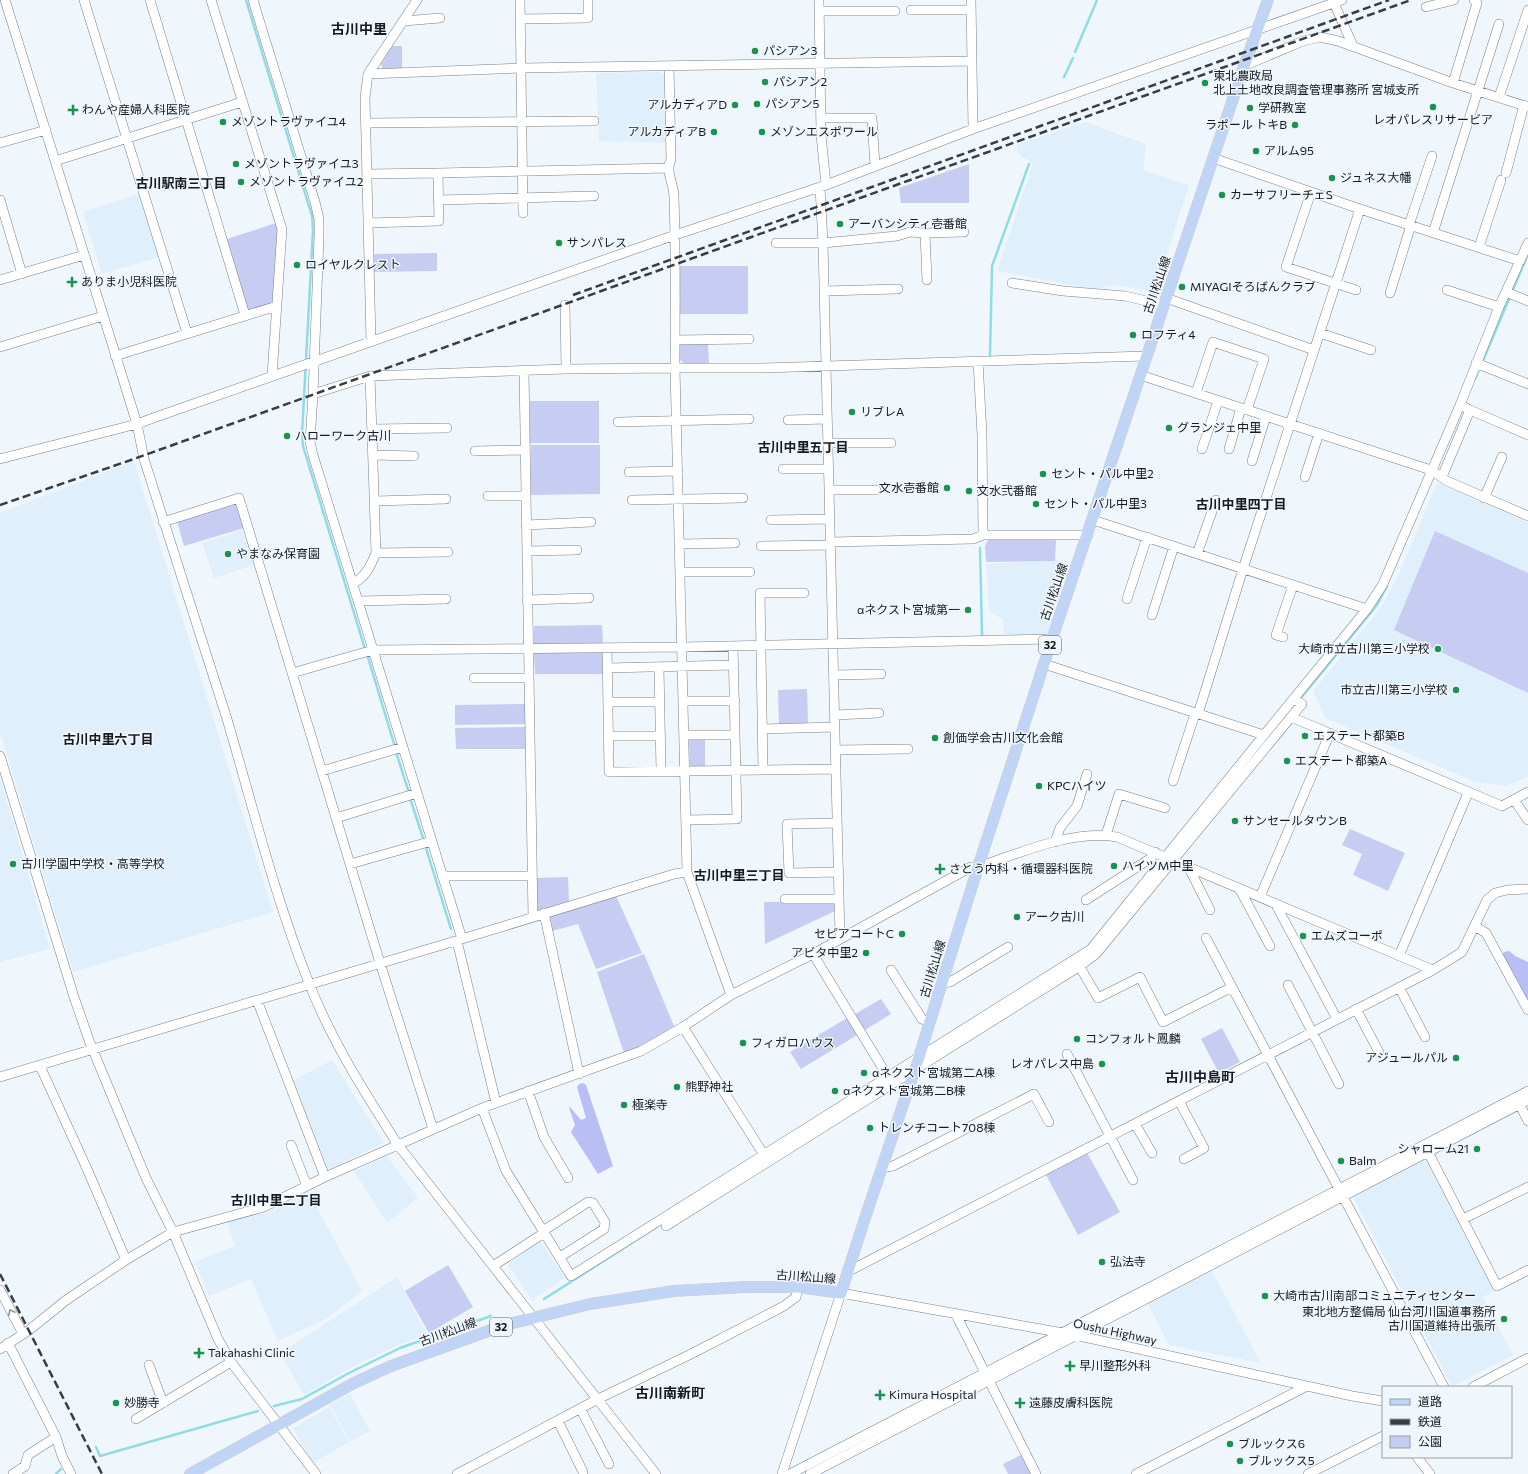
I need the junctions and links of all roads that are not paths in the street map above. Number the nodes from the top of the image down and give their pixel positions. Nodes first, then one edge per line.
1 (84, 0) edge
2 (150, 0) edge
3 (211, 0) edge
4 (253, 0) edge
5 (417, 0) edge
6 (520, 0) edge
7 (588, 0) edge
8 (819, 0) edge
9 (971, 0) edge
10 (1268, 0) edge
11 (1454, 0) edge
12 (1474, 0) edge
13 (1338, 1) edge
14 (6, 2) edge
15 (1426, 7) dead end
16 (911, 10) dead end
17 (971, 10) junction
18 (1528, 10) edge
19 (819, 11) junction
20 (894, 11) dead end
21 (440, 18) dead end
22 (520, 19) junction
23 (404, 21) junction
24 (1499, 24) dead end
25 (1258, 29) junction
26 (1353, 46) junction
27 (972, 61) junction
28 (820, 64) junction
29 (669, 66) junction
30 (1244, 66) junction
31 (521, 68) junction
32 (368, 74) junction
33 (1453, 83) junction
34 (1478, 91) junction
35 (1499, 97) junction
36 (242, 102) junction
37 (1527, 106) edge
38 (821, 118) junction
39 (186, 120) junction
40 (594, 121) dead end
41 (522, 122) junction
42 (366, 123) junction
43 (973, 129) junction
44 (46, 130) junction
45 (128, 139) junction
46 (0, 144) edge
47 (1432, 156) dead end
48 (1213, 158) junction
49 (55, 161) junction
50 (875, 166) junction
51 (669, 168) junction
52 (522, 171) junction
53 (438, 173) junction
54 (367, 174) junction
55 (823, 186) junction
56 (1311, 192) junction
57 (594, 196) dead end
58 (523, 198) junction
59 (0, 200) edge
60 (438, 200) junction
61 (1360, 209) junction
62 (523, 213) dead end
63 (368, 223) junction
64 (1410, 225) junction
65 (964, 232) dead end
66 (1433, 233) junction
67 (925, 234) junction
68 (675, 235) junction
69 (776, 243) dead end
70 (824, 243) junction
71 (1528, 245) edge
72 (1479, 247) junction
73 (84, 255) junction
74 (1520, 261) junction
75 (22, 274) junction
76 (0, 280) edge
77 (927, 280) dead end
78 (1012, 283) dead end
79 (1336, 283) junction
80 (898, 289) dead end
81 (1356, 290) dead end
82 (1447, 290) dead end
83 (824, 291) junction
84 (1390, 293) dead end
85 (1510, 294) junction
86 (1165, 301) junction
87 (1528, 301) edge
88 (565, 305) dead end
89 (277, 306) junction
90 (1499, 307) junction
91 (246, 315) junction
92 (103, 316) junction
93 (187, 333) junction
94 (1320, 333) junction
95 (749, 339) dead end
96 (675, 340) junction
97 (371, 341) junction
98 (0, 347) edge
99 (1314, 350) junction
100 (1371, 350) dead end
101 (115, 356) junction
102 (1146, 356) junction
103 (978, 361) junction
104 (312, 362) junction
105 (1480, 364) junction
106 (826, 365) junction
107 (675, 368) junction
108 (566, 369) junction
109 (524, 371) junction
110 (1140, 375) junction
111 (272, 376) junction
112 (370, 376) junction
113 (1528, 384) edge
114 (313, 394) junction
115 (1196, 394) junction
116 (1218, 400) junction
117 (1465, 408) junction
118 (1244, 409) junction
119 (1266, 416) junction
120 (749, 419) dead end
121 (827, 419) junction
122 (677, 420) junction
123 (788, 420) dead end
124 (618, 422) dead end
125 (136, 424) junction
126 (1290, 424) junction
127 (447, 428) dead end
128 (373, 430) junction
129 (1319, 433) junction
130 (1528, 435) edge
131 (828, 443) junction
132 (891, 443) dead end
133 (1202, 449) dead end
134 (1229, 449) dead end
135 (525, 450) junction
136 (475, 451) dead end
137 (374, 455) junction
138 (414, 456) dead end
139 (1502, 457) dead end
140 (0, 459) edge
141 (1252, 461) dead end
142 (783, 469) dead end
143 (828, 469) junction
144 (678, 471) junction
145 (629, 472) dead end
146 (1436, 473) junction
147 (1305, 477) dead end
148 (829, 490) junction
149 (876, 490) dead end
150 (488, 496) dead end
151 (526, 496) junction
152 (743, 498) dead end
153 (1484, 498) junction
154 (446, 499) dead end
155 (679, 499) junction
156 (376, 500) junction
157 (632, 500) dead end
158 (1216, 500) dead end
159 (1528, 516) edge
160 (830, 519) junction
161 (771, 520) dead end
162 (1093, 520) junction
163 (163, 522) junction
164 (591, 522) dead end
165 (526, 525) junction
166 (983, 535) junction
167 (1088, 535) junction
168 (1147, 537) junction
169 (735, 543) dead end
170 (830, 543) junction
171 (680, 544) junction
172 (761, 546) dead end
173 (1174, 546) junction
174 (577, 550) dead end
175 (527, 551) junction
176 (448, 552) dead end
177 (376, 553) junction
178 (1197, 554) junction
179 (1243, 569) junction
180 (680, 572) junction
181 (750, 572) dead end
182 (354, 583) junction
183 (1293, 585) junction
184 (804, 592) dead end
185 (589, 598) dead end
186 (446, 599) dead end
187 (1127, 599) dead end
188 (527, 600) junction
189 (359, 601) junction
190 (1367, 609) junction
191 (1152, 615) dead end
192 (1283, 637) dead end
193 (1052, 639) junction
194 (833, 643) junction
195 (733, 646) junction
196 (761, 646) junction
197 (682, 647) junction
198 (607, 648) junction
199 (528, 649) junction
200 (369, 651) junction
201 (1044, 664) junction
202 (734, 665) junction
203 (682, 666) junction
204 (660, 667) junction
205 (607, 668) junction
206 (292, 673) junction
207 (881, 674) dead end
208 (834, 675) junction
209 (474, 678) dead end
210 (529, 678) junction
211 (683, 701) junction
212 (735, 701) junction
213 (1296, 701) junction
214 (608, 702) junction
215 (660, 702) junction
216 (879, 713) dead end
217 (1197, 714) junction
218 (835, 715) junction
219 (1291, 717) junction
220 (835, 727) junction
221 (762, 730) junction
222 (1330, 733) junction
223 (684, 735) junction
224 (735, 735) junction
225 (608, 736) junction
226 (661, 736) junction
227 (1264, 736) junction
228 (398, 748) junction
229 (908, 749) dead end
230 (836, 750) junction
231 (0, 756) edge
232 (836, 768) junction
233 (736, 770) junction
234 (763, 770) junction
235 (322, 771) junction
236 (661, 771) junction
237 (685, 771) junction
238 (1087, 774) dead end
239 (1173, 781) dead end
240 (1528, 792) edge
241 (1468, 793) junction
242 (412, 795) junction
243 (1514, 800) junction
244 (1165, 808) dead end
245 (336, 818) junction
246 (686, 820) junction
247 (1528, 820) edge
248 (837, 823) junction
249 (1106, 835) junction
250 (1055, 842) junction
251 (426, 843) junction
252 (1155, 852) junction
253 (1169, 858) junction
254 (350, 864) junction
255 (1188, 866) junction
256 (978, 867) junction
257 (687, 872) junction
258 (839, 872) junction
259 (442, 876) junction
260 (532, 876) junction
261 (1239, 888) junction
262 (1528, 889) edge
263 (1260, 897) junction
264 (839, 898) junction
265 (785, 900) dead end
266 (1086, 900) dead end
267 (1275, 904) junction
268 (1210, 910) dead end
269 (544, 913) junction
270 (533, 917) junction
271 (1475, 926) junction
272 (840, 938) junction
273 (1206, 938) dead end
274 (459, 940) junction
275 (1270, 946) dead end
276 (1008, 947) dead end
277 (812, 954) junction
278 (1398, 956) junction
279 (1077, 962) junction
280 (380, 963) junction
281 (891, 970) dead end
282 (1433, 970) junction
283 (942, 983) junction
284 (310, 985) junction
285 (1288, 985) dead end
286 (1232, 987) junction
287 (1399, 987) junction
288 (731, 995) junction
289 (258, 1000) junction
290 (1356, 1009) junction
291 (1528, 1010) edge
292 (1337, 1019) junction
293 (930, 1022) junction
294 (683, 1027) junction
295 (1313, 1032) junction
296 (1425, 1037) dead end
297 (93, 1050) junction
298 (1379, 1052) dead end
299 (1067, 1054) dead end
300 (1269, 1054) junction
301 (919, 1057) junction
302 (40, 1066) junction
303 (914, 1070) junction
304 (580, 1074) junction
305 (888, 1076) junction
306 (0, 1077) edge
307 (1340, 1084) dead end
308 (874, 1090) junction
309 (1528, 1091) edge
310 (528, 1092) junction
311 (1179, 1101) junction
312 (496, 1102) junction
313 (1524, 1102) edge
314 (482, 1108) junction
315 (1528, 1121) edge
316 (1049, 1122) dead end
317 (1135, 1124) junction
318 (433, 1129) junction
319 (1110, 1136) junction
320 (794, 1141) junction
321 (398, 1145) junction
322 (291, 1146) dead end
323 (1428, 1152) junction
324 (1152, 1153) dead end
325 (764, 1155) junction
326 (1184, 1159) dead end
327 (881, 1168) junction
328 (750, 1169) junction
329 (325, 1177) junction
330 (568, 1178) dead end
331 (1133, 1180) dead end
332 (307, 1186) junction
333 (1528, 1187) edge
334 (1341, 1193) junction
335 (1463, 1220) junction
336 (666, 1226) dead end
337 (173, 1232) junction
338 (544, 1232) junction
339 (560, 1257) junction
340 (126, 1260) junction
341 (492, 1266) junction
342 (1528, 1270) edge
343 (847, 1272) junction
344 (1169, 1282) junction
345 (798, 1287) junction
346 (0, 1290) edge
347 (841, 1293) junction
348 (955, 1313) junction
349 (535, 1318) junction
350 (1062, 1332) junction
351 (23, 1334) junction
352 (1078, 1336) junction
353 (8, 1343) junction
354 (0, 1349) edge
355 (1527, 1360) edge
356 (231, 1362) junction
357 (149, 1365) dead end
358 (987, 1377) junction
359 (1307, 1386) junction
360 (1443, 1386) edge
361 (1475, 1386) edge
362 (598, 1399) junction
363 (1382, 1401) edge
364 (163, 1403) junction
365 (580, 1410) junction
366 (136, 1419) dead end
367 (558, 1421) junction
368 (279, 1426) junction
369 (56, 1437) junction
370 (1382, 1437) edge
371 (1418, 1458) edge
372 (608, 1464) dead end
373 (583, 1472) dead end
374 (14, 1474) edge
375 (71, 1474) edge
376 (190, 1474) edge
377 (316, 1474) edge
378 (457, 1474) edge
379 (656, 1474) edge
380 (782, 1474) edge
381 (790, 1474) edge
382 (810, 1474) edge
383 (1036, 1474) edge
384 (1136, 1474) edge
385 (1308, 1474) edge
386 (1430, 1474) edge

1 - 45 street
2 - 39 street
3 - 36 street
4 - 104 street
5 - 23 street
6 - 22 street
7 - 22 street
8 - 19 street
9 - 17 street
10 - 25 main road, 古川松山線 / 32
11 - 15 street
12 - 33 street
13 - 25 street
13 - 26 street
14 - 44 street
16 - 17 street
17 - 27 street
18 - 35 street
19 - 20 street
19 - 28 street
21 - 23 street
22 - 31 street
23 - 32 street
24 - 34 street
25 - 30 main road, 古川松山線 / 32
25 - 43 street
26 - 30 street
26 - 33 street
27 - 28 street
27 - 43 street
28 - 29 street
28 - 38 street
29 - 31 street
29 - 51 street
30 - 48 main road, 古川松山線 / 32
31 - 32 street
31 - 41 street
32 - 42 street
33 - 34 street
34 - 35 street
34 - 66 street
35 - 37 street
36 - 39 street
36 - 89 street
37 - 72 street
38 - 50 street
38 - 55 street
39 - 45 street
39 - 91 street
40 - 41 street
41 - 42 street
41 - 52 street
42 - 54 street
43 - 50 street
44 - 46 street
44 - 49 street
45 - 49 street
45 - 93 street
47 - 64 street
48 - 56 street
48 - 86 main road, 古川松山線 / 32
49 - 73 street
50 - 55 street
51 - 52 street
51 - 68 street
52 - 53 street
52 - 58 street
53 - 54 street
53 - 60 street
54 - 63 street
55 - 68 street
55 - 70 street
56 - 61 street
56 - 79 street
57 - 58 street
58 - 60 street
58 - 62 street
59 - 75 street
60 - 63 street
61 - 64 street
61 - 79 street
63 - 97 street
64 - 66 street
64 - 84 street
65 - 67 street
66 - 72 street
67 - 70 street
67 - 77 street
68 - 96 street
68 - 97 street
69 - 70 street
70 - 83 street
71 - 74 street
72 - 74 street
73 - 75 street
73 - 92 street
74 - 85 street
75 - 76 street
78 - 86 street
79 - 81 street
79 - 94 street
80 - 83 street
82 - 90 street
83 - 106 street
85 - 87 street
85 - 90 street
86 - 99 street
86 - 102 main road, 古川松山線 / 32
88 - 108 street
89 - 91 street
89 - 111 street
90 - 105 street
91 - 93 street
92 - 98 street
92 - 101 street
93 - 101 street
94 - 99 street
94 - 100 street
95 - 96 street
96 - 107 street
97 - 104 street
99 - 126 street
101 - 125 street
102 - 103 street
102 - 110 main road, 古川松山線 / 32
103 - 106 street
103 - 166 street
104 - 111 street
104 - 114 street
105 - 113 street
105 - 117 street
106 - 107 street
106 - 121 street
107 - 108 street
107 - 122 street
108 - 109 street
109 - 112 street
109 - 135 street
110 - 115 street
110 - 162 main road, 古川松山線 / 32
111 - 125 street
112 - 114 street
112 - 128 street
114 - 182 street
115 - 116 street
115 - 118 street
116 - 118 street
116 - 133 street
117 - 130 street
117 - 146 street
117 - 146 street
118 - 119 street
118 - 134 street
119 - 126 street
119 - 141 street
120 - 122 street
121 - 123 street
121 - 131 street
122 - 124 street
122 - 144 street
125 - 140 street
125 - 163 street
126 - 129 street
126 - 179 street
127 - 128 street
128 - 137 street
129 - 146 street
129 - 147 street
131 - 132 street
131 - 143 street
135 - 136 street
135 - 151 street
137 - 138 street
137 - 156 street
139 - 153 street
142 - 143 street
143 - 148 street
144 - 145 street
144 - 155 street
146 - 153 street
146 - 190 street
148 - 149 street
148 - 160 street
150 - 151 street
151 - 165 street
152 - 155 street
153 - 159 street
154 - 156 street
155 - 157 street
155 - 171 street
156 - 177 street
158 - 178 street
160 - 161 street
160 - 170 street
162 - 167 main road, 古川松山線 / 32
162 - 168 street
163 - 206 street
163 - 284 street
164 - 165 street
165 - 175 street
166 - 167 street
166 - 170 street
167 - 193 main road, 古川松山線 / 32
168 - 173 street
168 - 187 street
169 - 171 street
170 - 172 street
170 - 194 street
171 - 180 street
173 - 178 street
173 - 191 street
174 - 175 street
175 - 188 street
176 - 177 street
177 - 182 street
178 - 179 street
179 - 183 street
179 - 217 street
180 - 181 street
180 - 197 street
182 - 189 street
183 - 190 street
183 - 192 street
184 - 196 street
185 - 188 street
186 - 189 street
188 - 199 street
189 - 200 street
190 - 213 street
193 - 194 street
193 - 201 main road, 古川松山線 / 32
194 - 196 street
194 - 208 street
195 - 196 street
195 - 197 street
195 - 202 street
196 - 221 street
197 - 198 street
197 - 203 street
198 - 199 street
198 - 205 street
199 - 200 street
199 - 210 street
200 - 206 street
200 - 228 street
201 - 217 street
201 - 256 main road, 古川松山線 / 32
202 - 203 street
202 - 212 street
203 - 204 street
203 - 211 street
204 - 205 street
204 - 215 street
205 - 214 street
206 - 235 street
207 - 208 street
208 - 218 street
209 - 210 street
210 - 260 street
211 - 212 street
211 - 223 street
212 - 224 street
213 - 219 street
213 - 227 street
214 - 215 street
214 - 225 street
215 - 226 street
216 - 218 street
217 - 227 street
217 - 239 street
218 - 220 street
219 - 222 street
219 - 253 street
220 - 221 street
220 - 230 street
221 - 234 street
222 - 241 street
222 - 263 street
223 - 224 street
223 - 237 street
224 - 233 street
225 - 226 street
225 - 236 street
226 - 236 street
227 - 253 street
228 - 235 street
228 - 242 street
229 - 230 street
230 - 232 street
231 - 297 street
232 - 234 street
232 - 248 street
233 - 234 street
233 - 237 street
233 - 246 street
235 - 245 street
236 - 237 street
237 - 246 street
238 - 250 street
240 - 243 street
241 - 243 street
241 - 278 street
242 - 245 street
242 - 251 street
243 - 247 street
244 - 249 street
245 - 254 street
246 - 257 street
248 - 258 street
248 - 258 street
249 - 250 street
249 - 252 street
250 - 256 street
251 - 254 street
251 - 259 street
252 - 253 street
252 - 266 street
253 - 255 street
253 - 279 street
254 - 280 street
255 - 261 street
255 - 268 street
256 - 272 street
256 - 283 main road, 古川松山線 / 32
257 - 269 street
257 - 288 street
258 - 264 street
259 - 260 street
259 - 274 street
260 - 270 street
261 - 263 street
261 - 275 street
262 - 271 street
263 - 267 street
264 - 265 street
264 - 272 street
267 - 278 street
267 - 292 street
269 - 270 street
269 - 304 street
270 - 274 street
271 - 282 street
271 - 291 street
272 - 277 street
273 - 286 street
274 - 280 street
274 - 312 street
276 - 283 street
277 - 288 street
277 - 305 street
278 - 282 street
279 - 286 street
279 - 301 street
279 - 303 street
280 - 284 street
280 - 318 street
281 - 293 street
282 - 287 street
283 - 293 main road, 古川松山線 / 32
284 - 289 street
284 - 321 street
285 - 295 street
286 - 300 street
287 - 290 street
287 - 296 street
288 - 294 street
289 - 297 street
289 - 329 street
290 - 292 street
290 - 298 street
292 - 295 street
293 - 301 main road, 古川松山線 / 32
294 - 304 street
294 - 325 street
295 - 300 street
295 - 307 street
297 - 302 street
297 - 337 street
299 - 319 street
300 - 311 street
300 - 334 street
301 - 303 main road, 古川松山線 / 32
301 - 305 street
302 - 306 street
302 - 340 street
303 - 308 street
303 - 327 main road, 古川松山線 / 32
304 - 310 street
305 - 308 street
308 - 320 street
309 - 334 street
310 - 312 street
310 - 330 street
311 - 317 street
311 - 326 street
312 - 314 street
313 - 315 street
313 - 323 street
314 - 318 street
314 - 338 street
316 - 327 street
317 - 319 street
317 - 324 street
318 - 321 street
319 - 331 street
319 - 343 street
320 - 325 street
320 - 328 street
321 - 329 street
321 - 341 street
322 - 332 street
323 - 334 street
323 - 335 street
325 - 328 street
327 - 343 main road, 古川松山線 / 32
328 - 336 street
328 - 339 street
329 - 332 street
332 - 337 street
333 - 335 street
334 - 344 street
334 - 360 street
335 - 342 street
337 - 340 street
337 - 356 street
338 - 339 street
338 - 339 street
338 - 341 street
340 - 351 street
341 - 349 street
343 - 347 main road, 古川松山線 / 32
344 - 350 street
344 - 352 street
345 - 347 main road, 古川松山線 / 32
345 - 349 main road, 古川松山線 / 32
345 - 362 street
351 -> 346 street
347 - 348 street, Oushu Highway
347 - 380 street
348 - 350 street, Oushu Highway
348 - 358 street
349 - 362 street
349 - 368 main road, 古川松山線 / 32
350 - 352 street, Oushu Highway
350 - 358 street
351 - 353 street
352 - 358 street
352 - 359 street, Oushu Highway
353 - 354 street
353 - 369 street
355 - 361 street
356 - 364 street
356 - 368 street
357 - 364 street
358 - 381 street
358 - 382 street
358 - 383 street
359 - 363 street, Oushu Highway
359 - 384 street
362 - 365 street
362 - 379 street
364 - 366 street
365 - 367 street
365 - 372 street
367 - 373 street
367 - 378 street
368 - 376 main road, 古川松山線 / 32
368 - 377 street
369 - 374 street
369 - 375 street
370 - 385 street
371 - 386 street

